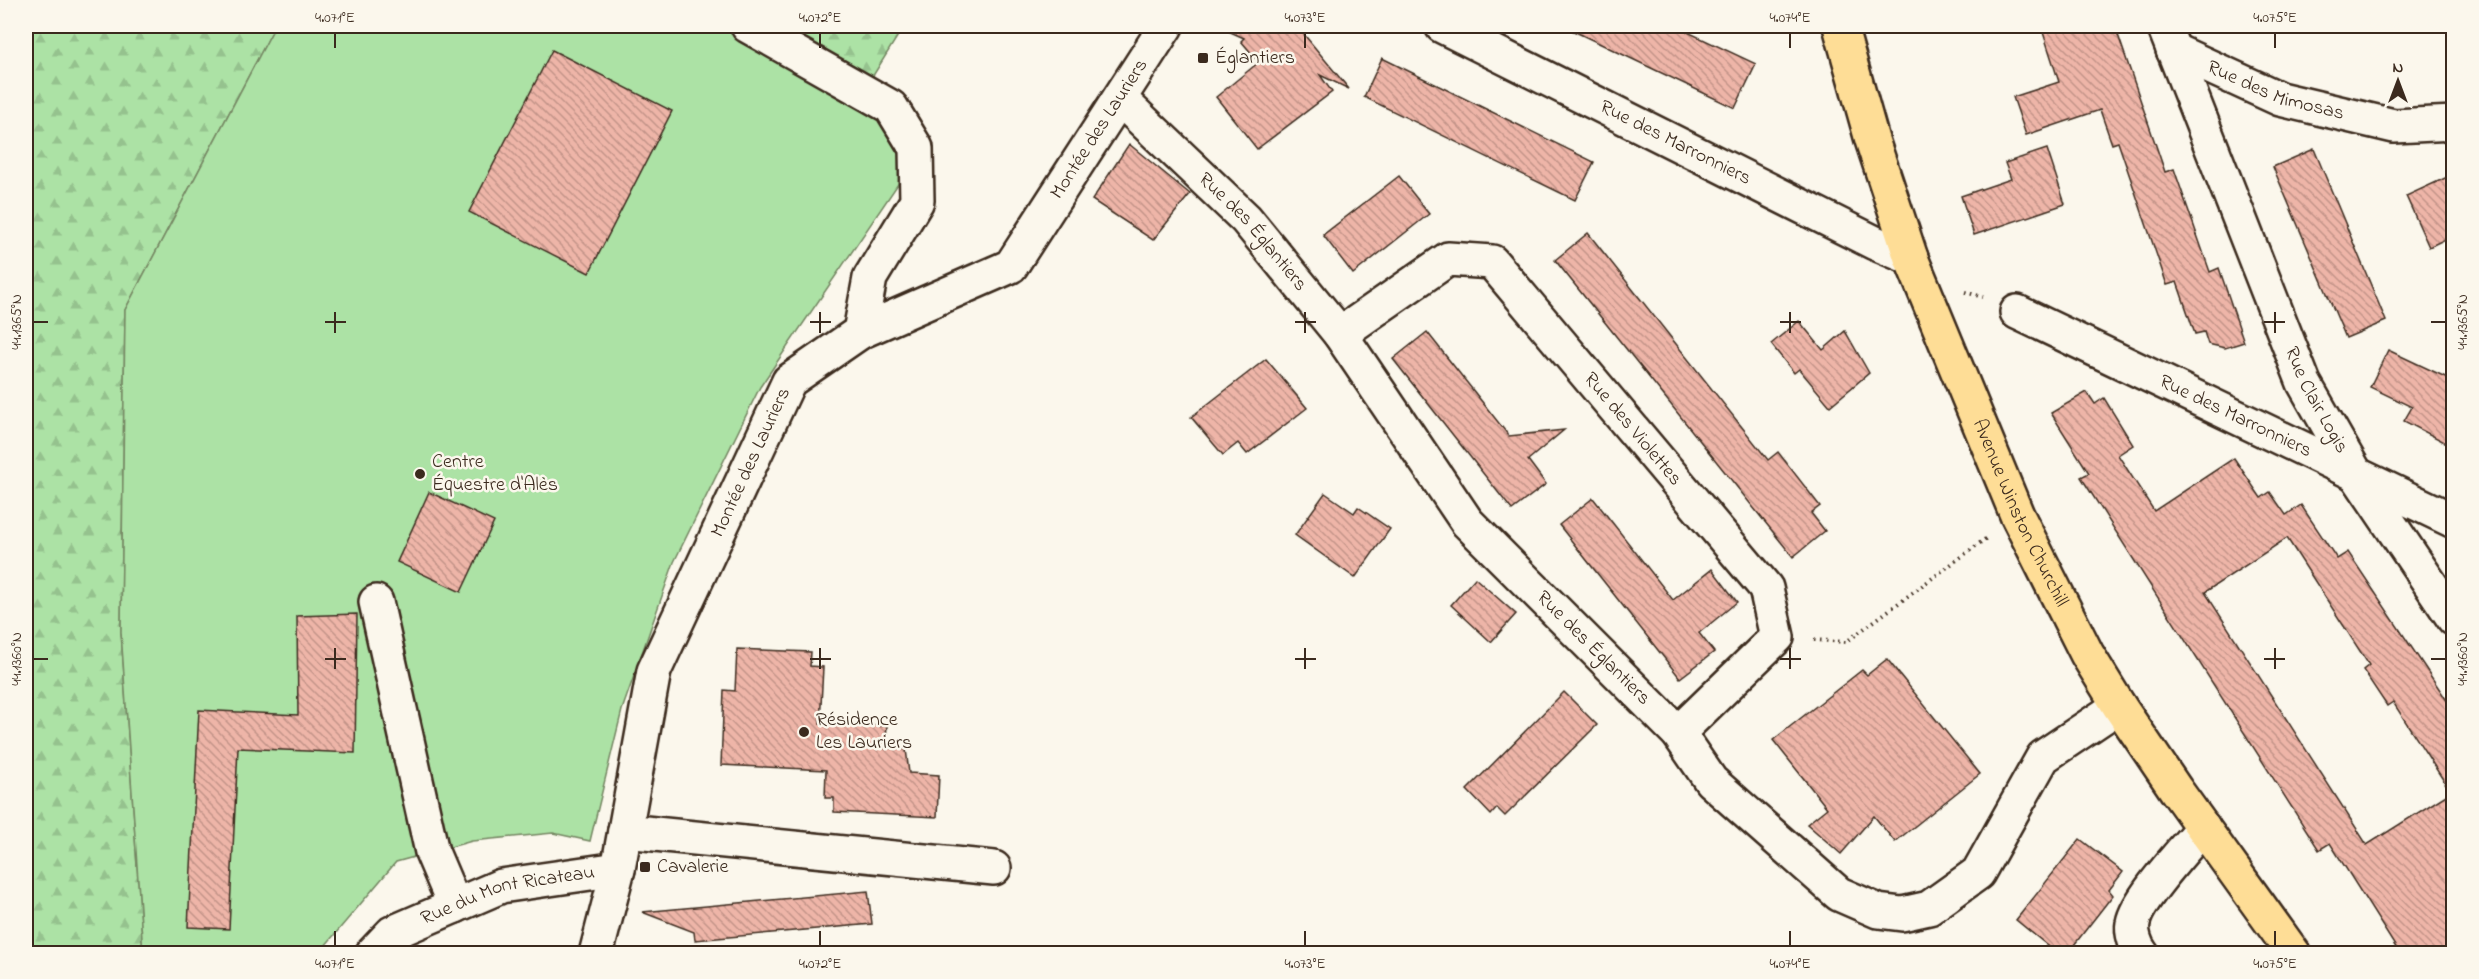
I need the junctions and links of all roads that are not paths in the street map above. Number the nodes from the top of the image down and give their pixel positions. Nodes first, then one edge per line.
1 (748, 26) edge
2 (1166, 26) edge
3 (1442, 26) edge
4 (1840, 26) edge
5 (2169, 38) edge
6 (1120, 99) junction
7 (2454, 123) edge
8 (1911, 258) junction
9 (2017, 312) dead end
10 (860, 332) junction
11 (1340, 334) junction
12 (2356, 474) junction
13 (2454, 521) edge
14 (376, 602) dead end
15 (2454, 619) edge
16 (2119, 706) junction
17 (1678, 733) junction
18 (2203, 827) junction
19 (625, 831) junction
20 (994, 868) dead end
21 (618, 869) junction
22 (455, 906) junction
23 (372, 954) edge
24 (596, 954) edge
25 (2142, 954) edge
26 (2294, 954) edge

1 - 10 street
2 - 6 street, Montée des Lauriers
3 - 8 street, Rue des Marronniers
4 - 8 main road, Avenue Winston Churchill
5 - 7 street, Rue des Mimosas
5 - 12 street, Rue Clair Logis
6 - 10 street, Montée des Lauriers
6 - 11 street, Rue des Églantiers
8 - 16 main road, Avenue Winston Churchill
9 - 12 street, Rue des Marronniers
10 - 19 street, Montée des Lauriers
11 - 17 street, Rue des Églantiers
11 - 17 street, Rue des Violettes
12 - 13 street, Rue des Marronniers
12 - 15 street, Rue Clair Logis
14 - 22 street
16 - 17 street, Rue des Églantiers
16 - 18 main road, Avenue Winston Churchill
18 - 25 street
18 - 26 main road, Avenue Winston Churchill
19 - 20 street
19 - 21 street, Montée des Lauriers
21 - 22 street, Rue du Mont Ricateau
21 - 24 street, Montée des Lauriers
22 - 23 street, Rue du Mont Ricateau

